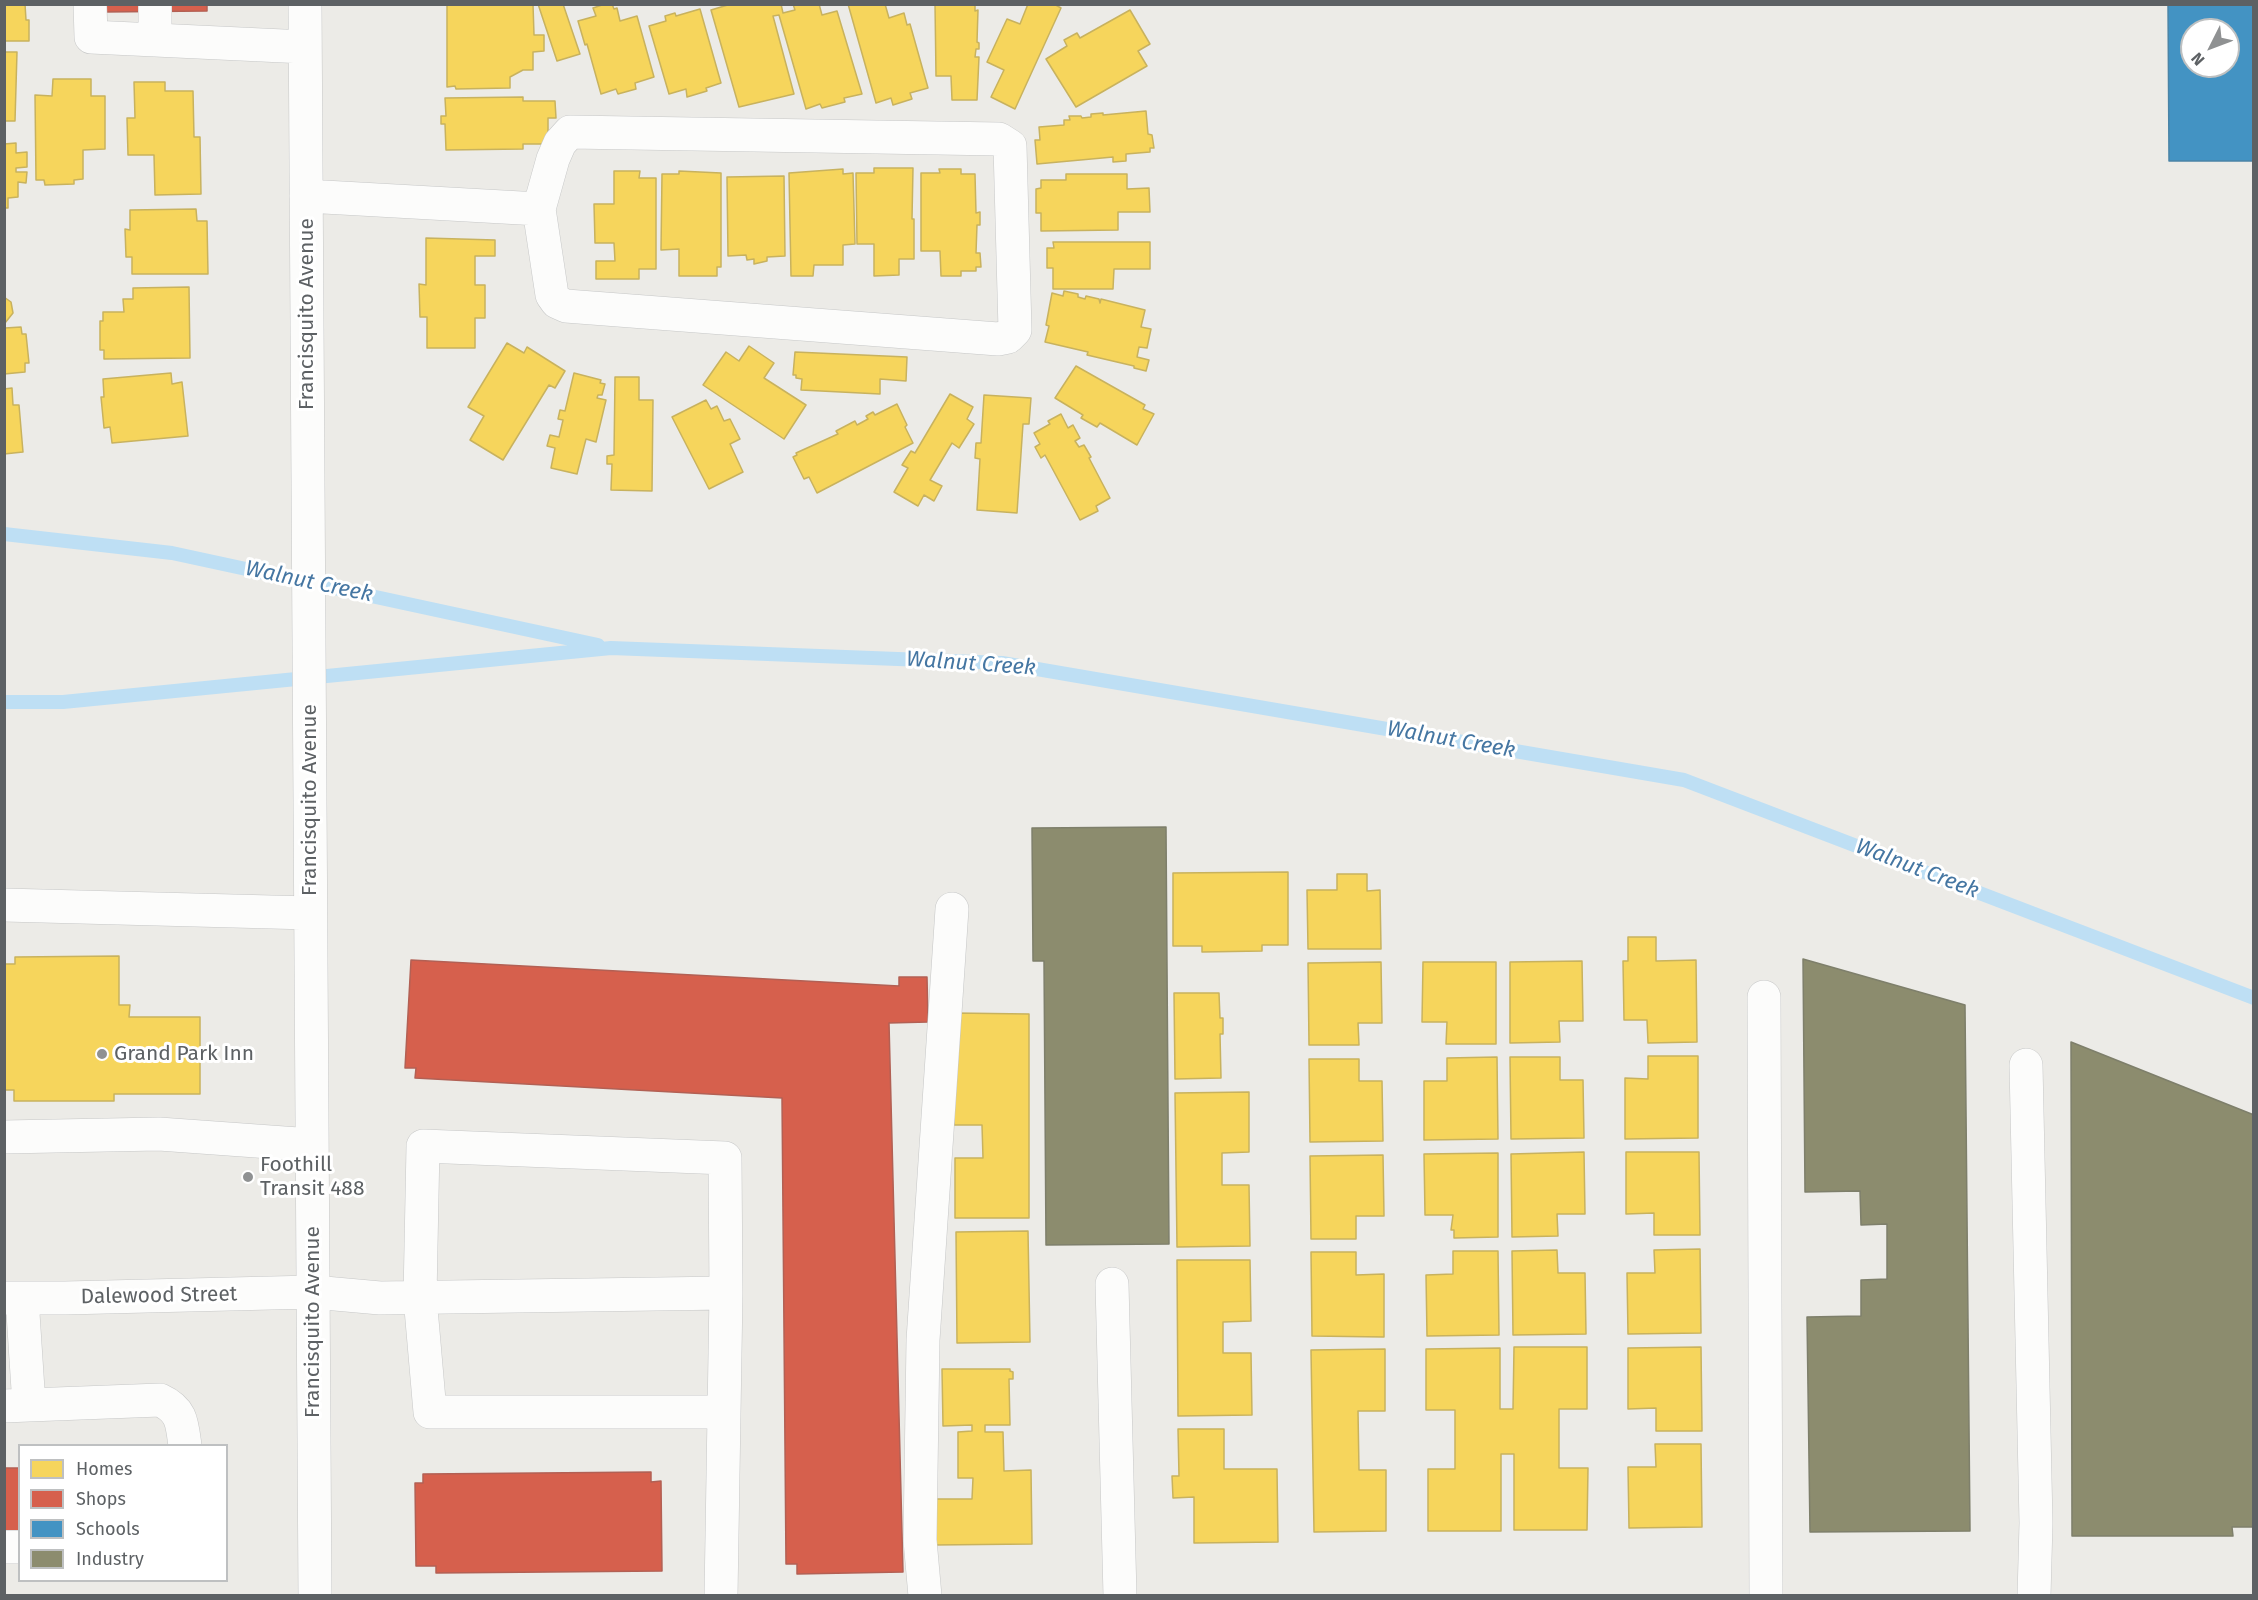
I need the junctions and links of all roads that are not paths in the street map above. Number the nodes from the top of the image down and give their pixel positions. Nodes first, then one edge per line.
1 (90, 4) edge
2 (305, 4) edge
3 (155, 6) dead end
4 (155, 40) junction
5 (305, 47) junction
6 (306, 196) junction
7 (539, 209) junction
8 (4, 905) edge
9 (952, 909) dead end
10 (310, 913) junction
11 (1764, 997) dead end
12 (2026, 1065) dead end
13 (4, 1137) edge
14 (312, 1145) junction
15 (1112, 1284) dead end
16 (313, 1292) junction
17 (726, 1293) junction
18 (420, 1297) junction
19 (13, 1298) edge
20 (17, 1405) edge
21 (724, 1412) junction
22 (185, 1444) edge
23 (315, 1596) edge
24 (721, 1596) edge
25 (925, 1596) edge
26 (1120, 1596) edge
27 (1766, 1596) edge
28 (2034, 1596) edge

1 - 4 street
2 - 5 street, Francisquito Avenue
3 - 4 street
4 - 5 street
5 - 6 street, Francisquito Avenue
6 - 7 street
6 - 10 street, Francisquito Avenue
7 - 7 street
8 - 10 street
9 - 25 street
10 - 14 street, Francisquito Avenue
11 - 27 street
12 - 28 street
13 - 14 street
14 - 16 street, Francisquito Avenue
15 - 26 street
16 - 18 street, Dalewood Street
16 - 19 street, Dalewood Street
16 - 23 street, Francisquito Avenue
17 - 18 street, Dalewood Street
17 - 18 street
17 - 21 street
18 - 21 street
19 - 20 street
20 - 22 street
21 - 24 street

